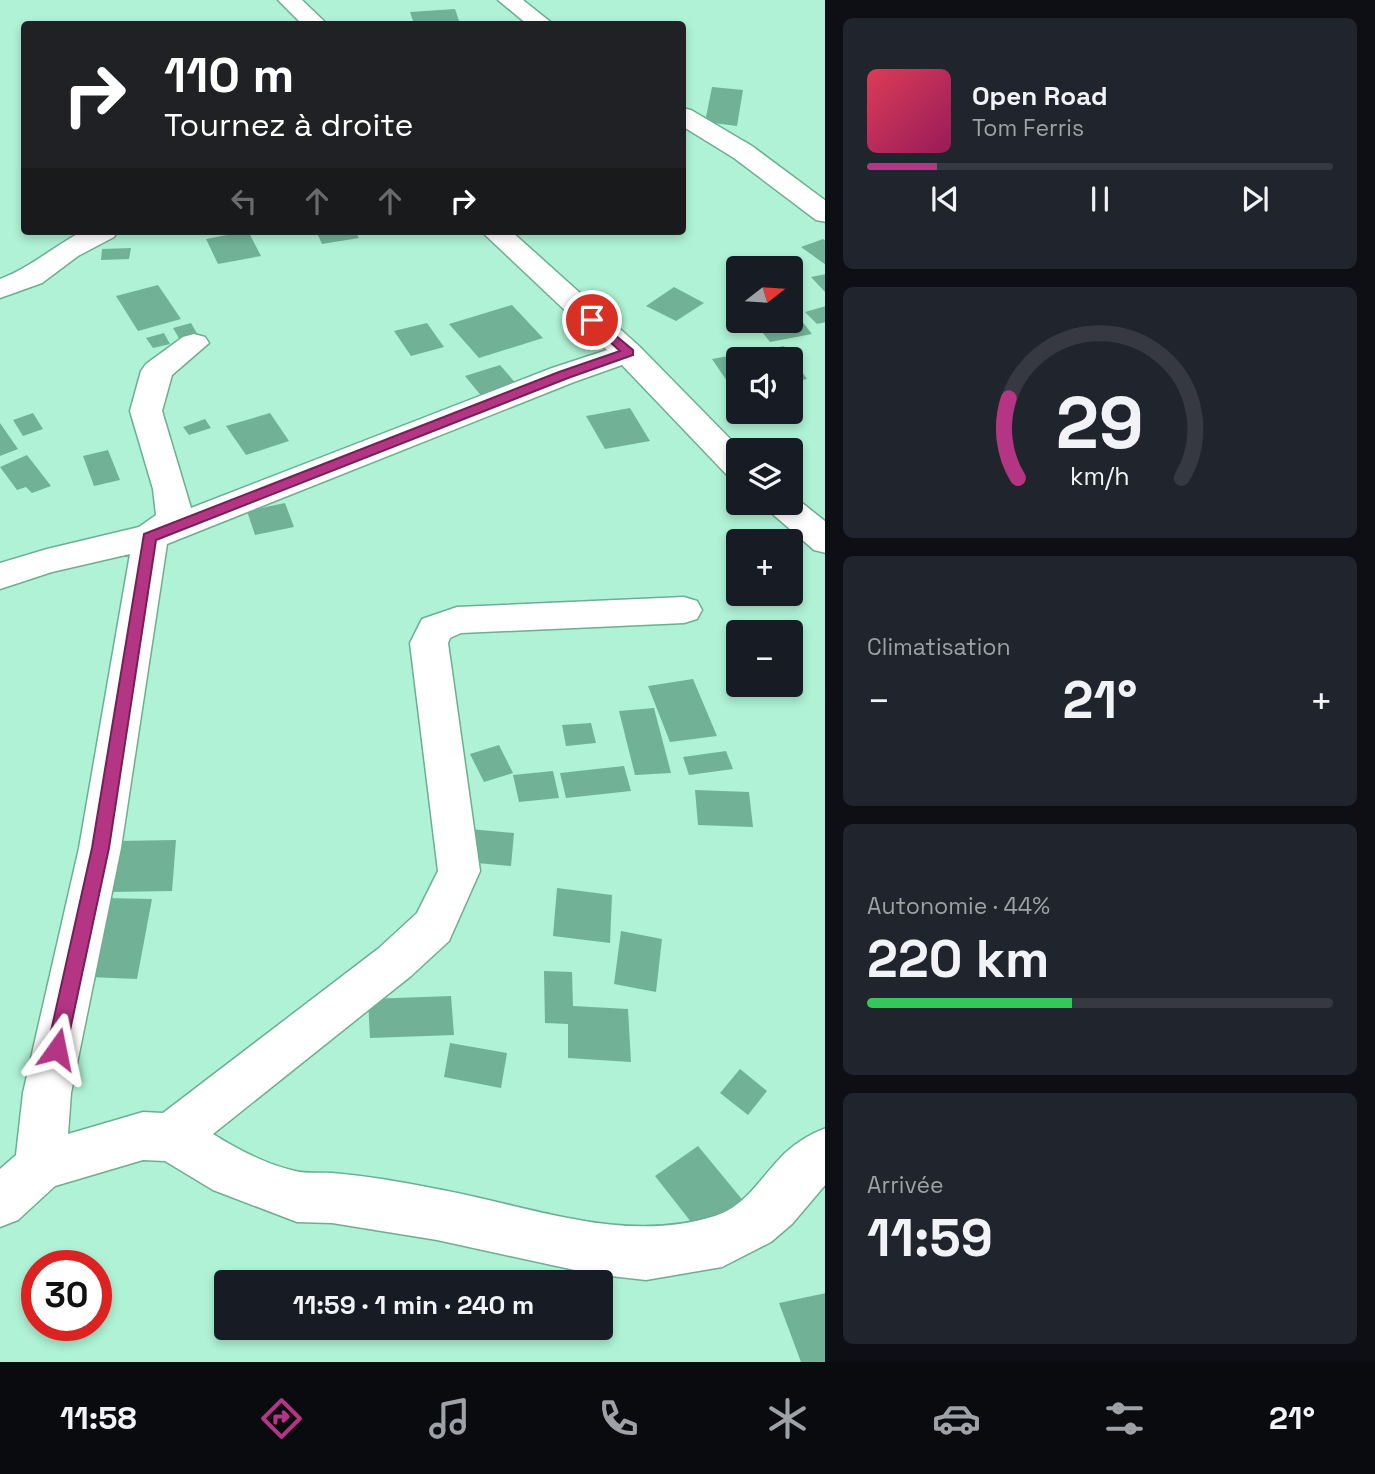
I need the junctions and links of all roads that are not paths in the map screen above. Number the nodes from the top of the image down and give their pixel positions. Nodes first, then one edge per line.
1 (289, 0) edge
2 (509, 0) edge
3 (313, 21) edge
4 (537, 21) edge
5 (686, 117) edge
6 (822, 205) edge
7 (96, 235) edge
8 (499, 235) edge
9 (0, 289) edge
10 (194, 343) dead end
11 (628, 353) junction
12 (726, 455) edge
13 (795, 515) edge
14 (150, 537) junction
15 (825, 541) edge
16 (0, 576) edge
17 (684, 610) dead end
18 (171, 1137) junction
19 (825, 1152) edge
20 (40, 1167) junction
21 (0, 1202) edge

1 - 3 street
2 - 4 street
5 - 6 street
7 - 9 street
8 - 11 street
10 - 14 street
11 - 12 street
11 - 14 street
13 - 15 street
14 - 16 street
14 - 20 street
17 - 18 street
18 - 19 street
18 - 20 street
20 - 21 street

